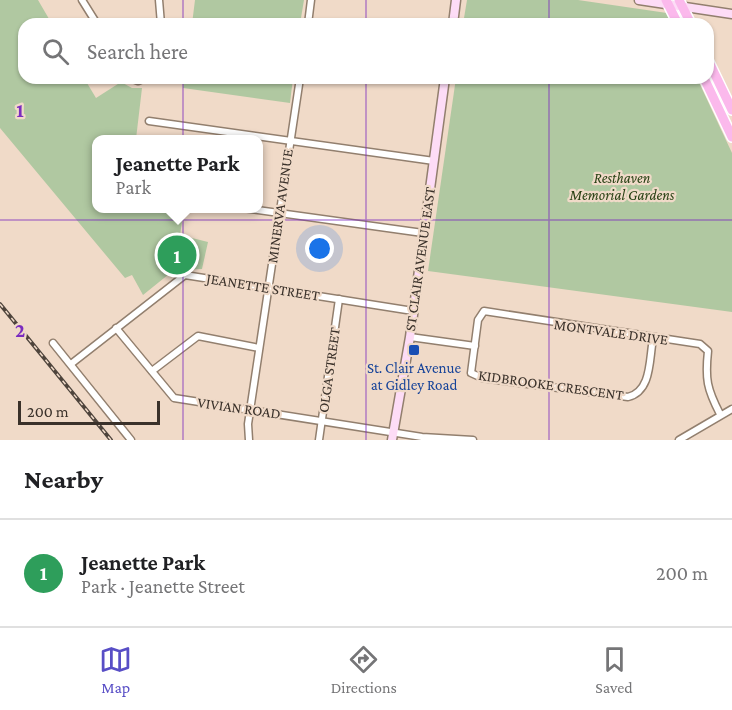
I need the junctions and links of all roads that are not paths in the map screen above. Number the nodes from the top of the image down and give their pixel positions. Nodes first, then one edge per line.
1 (82, 0) edge
2 (159, 0) edge
3 (311, 0) edge
4 (456, 0) edge
5 (639, 0) edge
6 (668, 2) edge
7 (681, 4) edge
8 (732, 14) edge
9 (93, 18) edge
10 (160, 18) edge
11 (309, 18) edge
12 (454, 18) edge
13 (675, 18) edge
14 (688, 18) edge
15 (714, 72) edge
16 (299, 84) edge
17 (444, 84) edge
18 (707, 84) edge
19 (732, 110) edge
20 (148, 121) dead end
21 (247, 135) edge
22 (263, 137) edge
23 (732, 137) edge
24 (290, 141) junction
25 (434, 161) junction
26 (263, 211) edge
27 (279, 214) junction
28 (423, 234) junction
29 (268, 289) junction
30 (339, 299) junction
31 (413, 311) junction
32 (116, 328) junction
33 (410, 337) junction
34 (653, 339) junction
35 (53, 343) dead end
36 (475, 346) junction
37 (259, 348) junction
38 (70, 364) junction
39 (152, 371) junction
40 (732, 409) edge
41 (250, 410) junction
42 (720, 414) junction
43 (322, 421) junction
44 (393, 436) edge
45 (687, 438) edge
46 (464, 439) edge
47 (131, 440) edge
48 (249, 440) edge
49 (319, 440) edge
50 (473, 440) edge
51 (679, 440) edge

1 - 9 street
2 - 10 street
3 - 11 street
4 - 12 main road
5 - 6 main road
6 - 7 main road
6 - 13 main road
7 - 8 main road
7 - 14 main road
15 - 19 main road
16 - 24 street, MINERVA AVENUE
17 - 25 main road, ST CLAIR AVENUE EAST
18 - 23 main road
20 - 21 street
22 - 24 street
24 - 25 street
24 - 27 street, MINERVA AVENUE
25 - 28 main road, ST CLAIR AVENUE EAST
26 - 27 street
27 - 28 street
27 - 29 street, MINERVA AVENUE
28 - 31 main road, ST CLAIR AVENUE EAST
29 - 30 street, JEANETTE STREET
29 - 32 street, JEANETTE STREET
29 - 37 street, MINERVA AVENUE
30 - 31 street, JEANETTE STREET
30 - 43 street, OLGA STREET
31 - 33 main road, ST CLAIR AVENUE EAST
32 - 38 street, JEANETTE STREET
32 - 39 street, VIVIAN ROAD
33 - 36 street
33 - 44 main road, ST CLAIR AVENUE EAST
34 - 36 street, MONTVALE DRIVE
34 - 36 street, KIDBROOKE CRESCENT
34 - 42 street, MONTVALE DRIVE
35 - 38 street
37 - 39 street
37 - 41 street, MINERVA AVENUE
38 - 47 street
39 - 41 street, VIVIAN ROAD
40 - 42 street
41 - 43 street, VIVIAN ROAD
41 - 48 street, MINERVA AVENUE
42 - 45 street
43 - 44 street, VIVIAN ROAD
43 - 49 street, OLGA STREET
44 - 46 street, VIVIAN ROAD
45 - 51 street
46 - 50 street, VIVIAN ROAD

